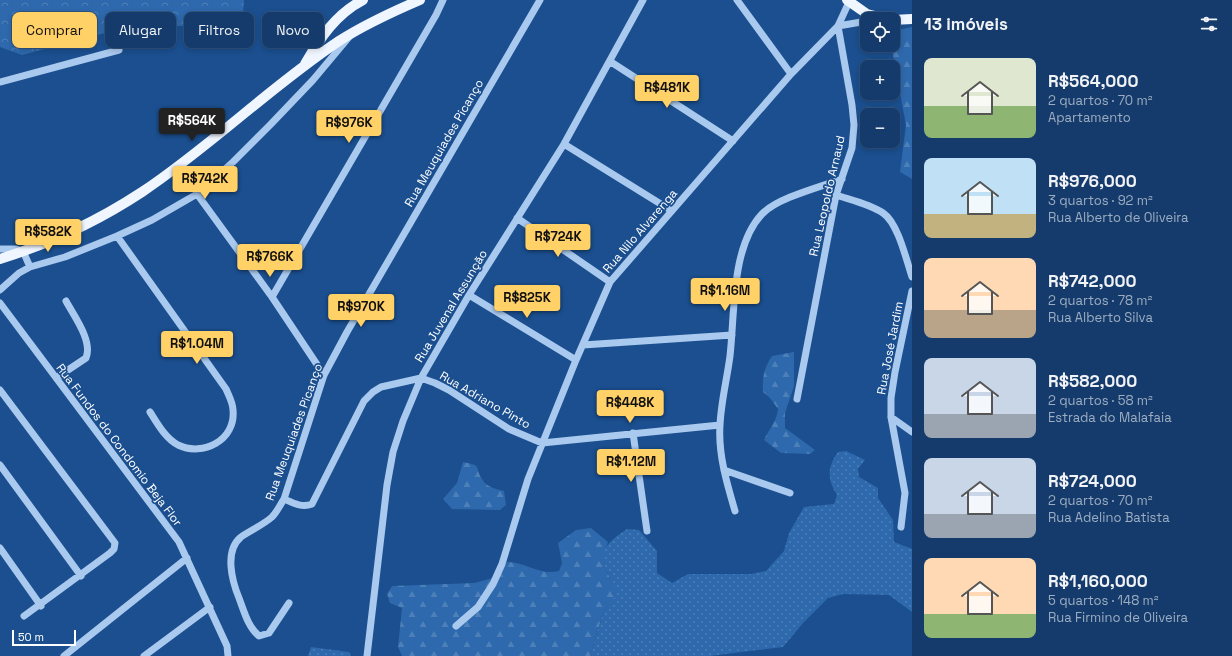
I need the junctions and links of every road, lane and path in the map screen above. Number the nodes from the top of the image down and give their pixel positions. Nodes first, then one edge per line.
1 (363, 0) edge
2 (420, 0) edge
3 (443, 0) edge
4 (540, 0) edge
5 (643, 0) edge
6 (737, 0) edge
7 (848, 1) edge
8 (864, 12) edge
9 (900, 19) edge
10 (912, 19) edge
11 (860, 22) edge
12 (838, 26) junction
13 (353, 33) junction
14 (119, 50) dead end
15 (611, 62) junction
16 (301, 69) junction
17 (791, 74) junction
18 (0, 82) edge
19 (733, 141) junction
20 (564, 144) junction
21 (842, 179) junction
22 (197, 194) junction
23 (836, 195) junction
24 (672, 211) junction
25 (517, 218) junction
26 (117, 236) junction
27 (0, 249) edge
28 (23, 251) junction
29 (0, 259) edge
30 (30, 267) junction
31 (912, 277) edge
32 (610, 282) junction
33 (0, 290) edge
34 (912, 291) edge
35 (468, 295) junction
36 (272, 297) junction
37 (66, 301) dead end
38 (0, 303) edge
39 (732, 335) junction
40 (583, 345) junction
41 (576, 360) junction
42 (324, 375) junction
43 (56, 378) junction
44 (421, 378) junction
45 (0, 390) edge
46 (797, 399) dead end
47 (3, 400) edge
48 (150, 412) dead end
49 (891, 416) junction
50 (720, 425) junction
51 (912, 432) edge
52 (633, 433) junction
53 (542, 443) junction
54 (0, 465) edge
55 (724, 470) junction
56 (790, 493) dead end
57 (284, 499) junction
58 (735, 511) dead end
59 (901, 527) dead end
60 (647, 531) dead end
61 (0, 548) edge
62 (187, 558) junction
63 (81, 576) junction
64 (289, 603) dead end
65 (41, 606) junction
66 (210, 607) junction
67 (24, 616) dead end
68 (456, 626) dead end
69 (228, 655) edge
70 (64, 656) edge
71 (144, 656) edge
72 (367, 656) edge

1 - 16 main road
2 - 13 main road
3 - 36 street
4 - 42 street, Rua Meuquiades Picanço
5 - 15 street, Rua Juvenal Assunção
6 - 17 street
7 - 8 main road
7 - 12 street, Rua Nilo Alvarenga
9 - 10 main road
11 - 12 street
12 - 17 street, Rua Nilo Alvarenga
12 - 21 street, Rua Leopoldo Arnaud
13 - 16 main road
13 - 22 street
14 - 18 street
15 - 19 street
15 - 20 street, Rua Juvenal Assunção
16 - 28 main road
17 - 19 street, Rua Nilo Alvarenga
19 - 24 street, Rua Nilo Alvarenga
20 - 24 street
20 - 25 street, Rua Juvenal Assunção
21 - 23 street, Rua Leopoldo Arnaud
21 - 39 street
22 - 26 street
22 - 36 street
23 - 31 street
23 - 46 street, Rua Leopoldo Arnaud
24 - 32 street, Rua Nilo Alvarenga
25 - 32 street
25 - 35 street, Rua Juvenal Assunção
26 - 30 street
26 - 48 street
27 - 28 street
28 - 29 main road
28 - 30 street
30 - 33 street
32 - 40 street, Rua Nilo Alvarenga
34 - 49 street, Rua José Jardim
35 - 41 street
35 - 44 street, Rua Juvenal Assunção
36 - 42 street
37 - 43 street
38 - 43 street, Rua Fundos do Condomio Beja Flor
39 - 40 street
39 - 50 street
40 - 41 street, Rua Nilo Alvarenga
41 - 53 street, Rua Nilo Alvarenga
42 - 57 street, Rua Meuquiades Picanço
43 - 62 street, Rua Fundos do Condomio Beja Flor
44 - 53 street, Rua Adriano Pinto
44 - 57 street, Rua Adriano Pinto
44 - 72 street, Rua Juvenal Assunção
45 - 47 street
47 - 63 street
49 - 51 street
49 - 59 street, Rua José Jardim
50 - 52 street, Rua Adriano Pinto
50 - 55 street
52 - 53 street, Rua Adriano Pinto
52 - 60 street
53 - 68 street, Rua Nilo Alvarenga
54 - 63 street
55 - 56 street
55 - 58 street
57 - 64 street, Rua Meuquiades Picanço
61 - 65 street
62 - 66 street, Rua Fundos do Condomio Beja Flor
62 - 70 street
63 - 65 street
65 - 67 street
66 - 69 street, Rua Fundos do Condomio Beja Flor
66 - 71 street

